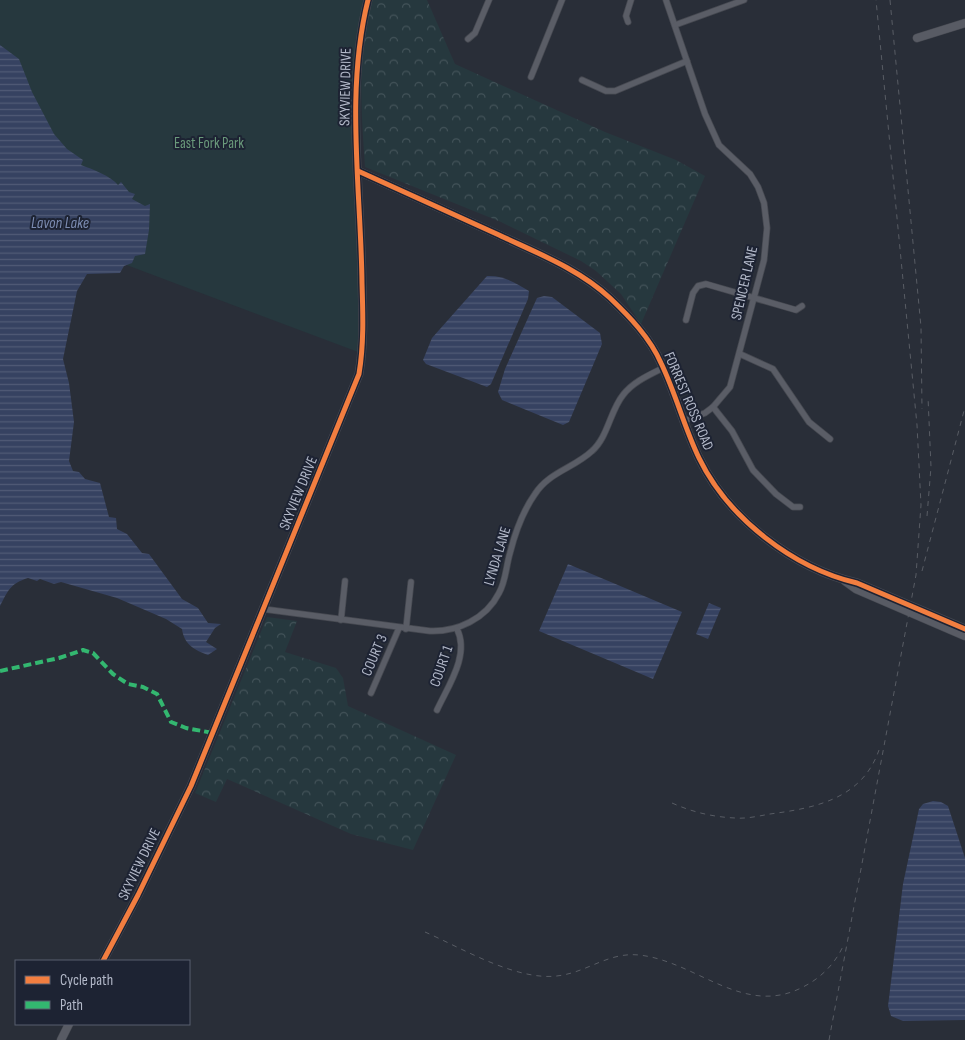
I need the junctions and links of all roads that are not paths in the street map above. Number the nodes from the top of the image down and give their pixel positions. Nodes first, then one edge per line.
1 (368, 0) edge
2 (489, 0) edge
3 (562, 0) edge
4 (631, 0) edge
5 (666, 0) edge
6 (744, 0) edge
7 (628, 22) dead end
8 (965, 23) edge
9 (675, 26) junction
10 (916, 38) dead end
11 (468, 39) dead end
12 (687, 61) junction
13 (531, 77) dead end
14 (582, 80) dead end
15 (358, 171) junction
16 (754, 298) junction
17 (802, 306) dead end
18 (686, 320) dead end
19 (740, 354) junction
20 (664, 368) junction
21 (713, 407) junction
22 (684, 421) junction
23 (830, 439) dead end
24 (800, 507) dead end
25 (345, 581) dead end
26 (412, 582) dead end
27 (264, 609) junction
28 (910, 610) junction
29 (341, 620) junction
30 (399, 628) junction
31 (406, 629) junction
32 (457, 629) junction
33 (965, 629) edge
34 (965, 636) edge
35 (371, 693) dead end
36 (437, 710) dead end
37 (104, 960) edge
38 (68, 1025) edge
39 (61, 1040) edge

1 - 15 street, SKYVIEW DRIVE
2 - 11 street
3 - 13 street
4 - 7 street
5 - 9 street, SPENCER LANE
6 - 9 street
8 - 10 street
9 - 12 street, SPENCER LANE
12 - 14 street
12 - 16 street, SPENCER LANE
15 - 20 street, FORREST ROSS ROAD
15 - 27 street, SKYVIEW DRIVE
16 - 17 street
16 - 18 street
16 - 19 street, SPENCER LANE
19 - 21 street, SPENCER LANE
19 - 23 street
20 - 22 street, FORREST ROSS ROAD
20 - 32 street, LYNDA LANE
21 - 22 street, SPENCER LANE
21 - 24 street
22 - 28 street, FORREST ROSS ROAD
25 - 29 street
26 - 31 street
27 - 29 street
27 - 37 street, SKYVIEW DRIVE
28 - 33 street
28 - 34 street
29 - 30 street
30 - 31 street
30 - 35 street, COURT 3
31 - 32 street
32 - 36 street, COURT 1
38 - 39 street

